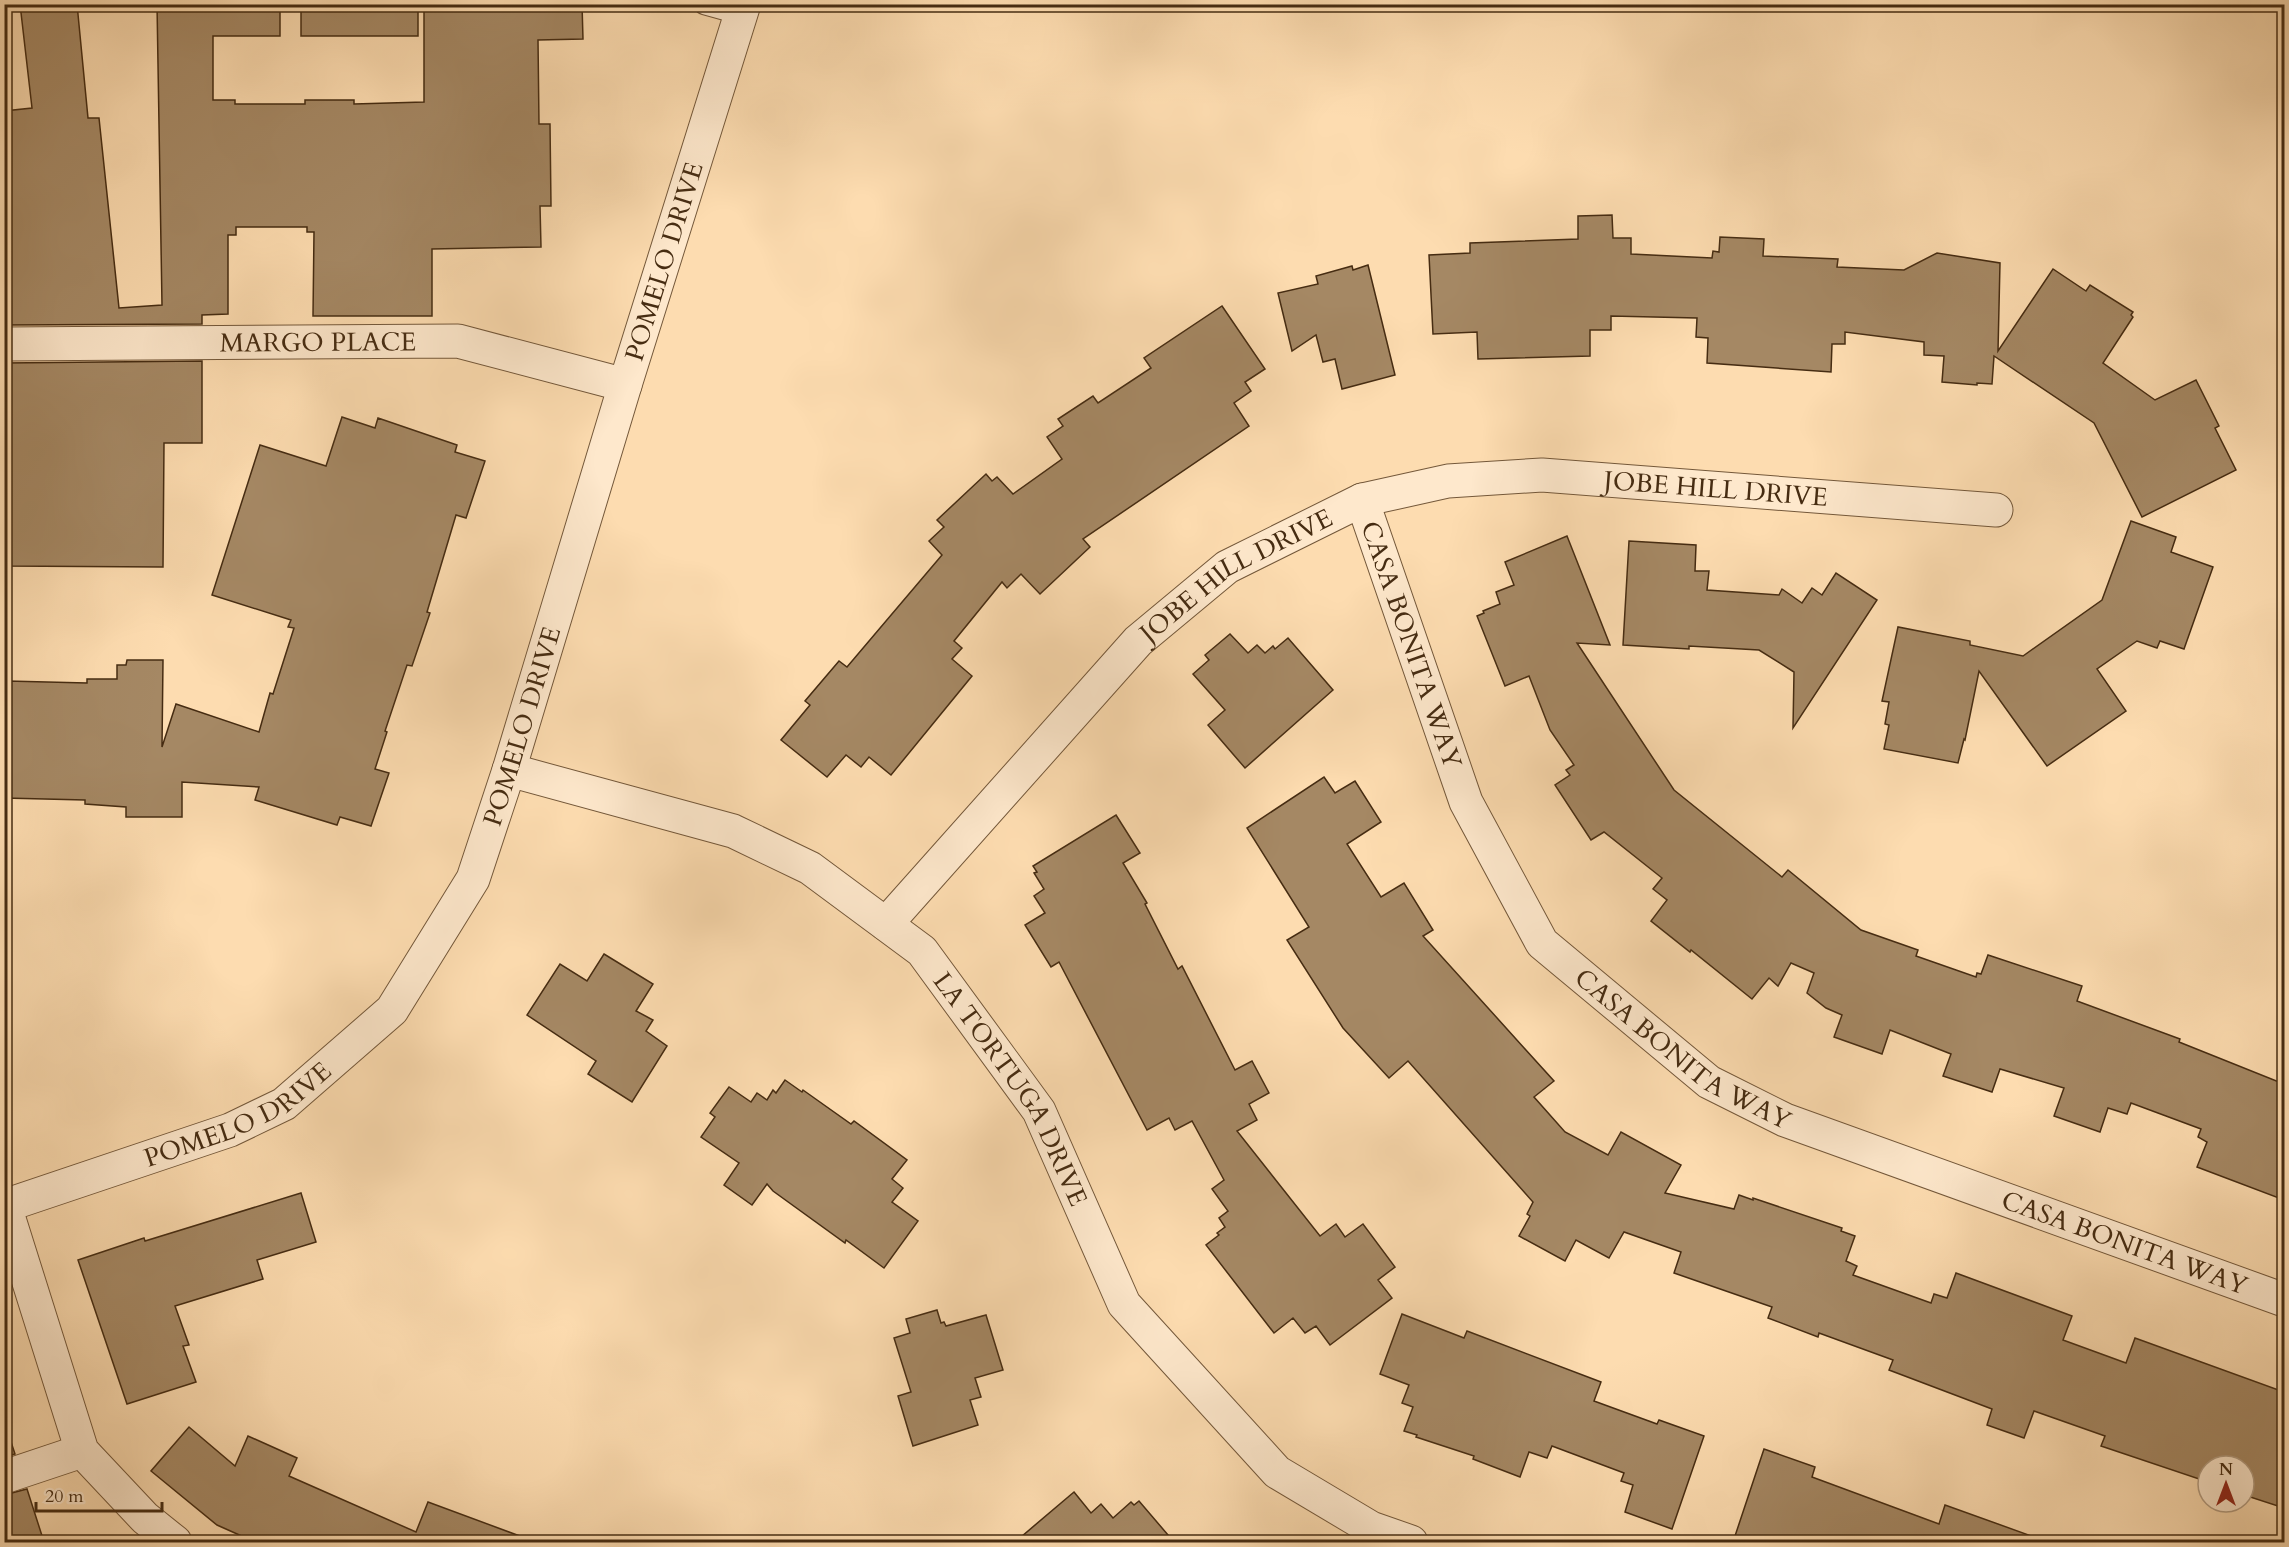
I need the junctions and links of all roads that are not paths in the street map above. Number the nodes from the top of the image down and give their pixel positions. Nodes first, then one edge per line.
1 (705, 4) edge
2 (742, 9) edge
3 (4, 344) edge
4 (625, 385) junction
5 (1362, 500) junction
6 (1996, 510) dead end
7 (509, 770) junction
8 (886, 924) junction
9 (5, 1205) edge
10 (2284, 1300) edge
11 (82, 1451) junction
12 (4, 1477) edge
13 (175, 1542) edge
14 (1411, 1542) edge

1 - 2 lane
2 - 4 street, POMELO DRIVE
3 - 4 street, MARGO PLACE
4 - 7 street, POMELO DRIVE
5 - 6 street, JOBE HILL DRIVE
5 - 8 street, JOBE HILL DRIVE
5 - 10 street, CASA BONITA WAY
7 - 8 street, LA TORTUGA DRIVE
7 - 9 street, POMELO DRIVE
8 - 14 street, LA TORTUGA DRIVE
9 - 11 street
11 - 12 street
11 - 13 street

